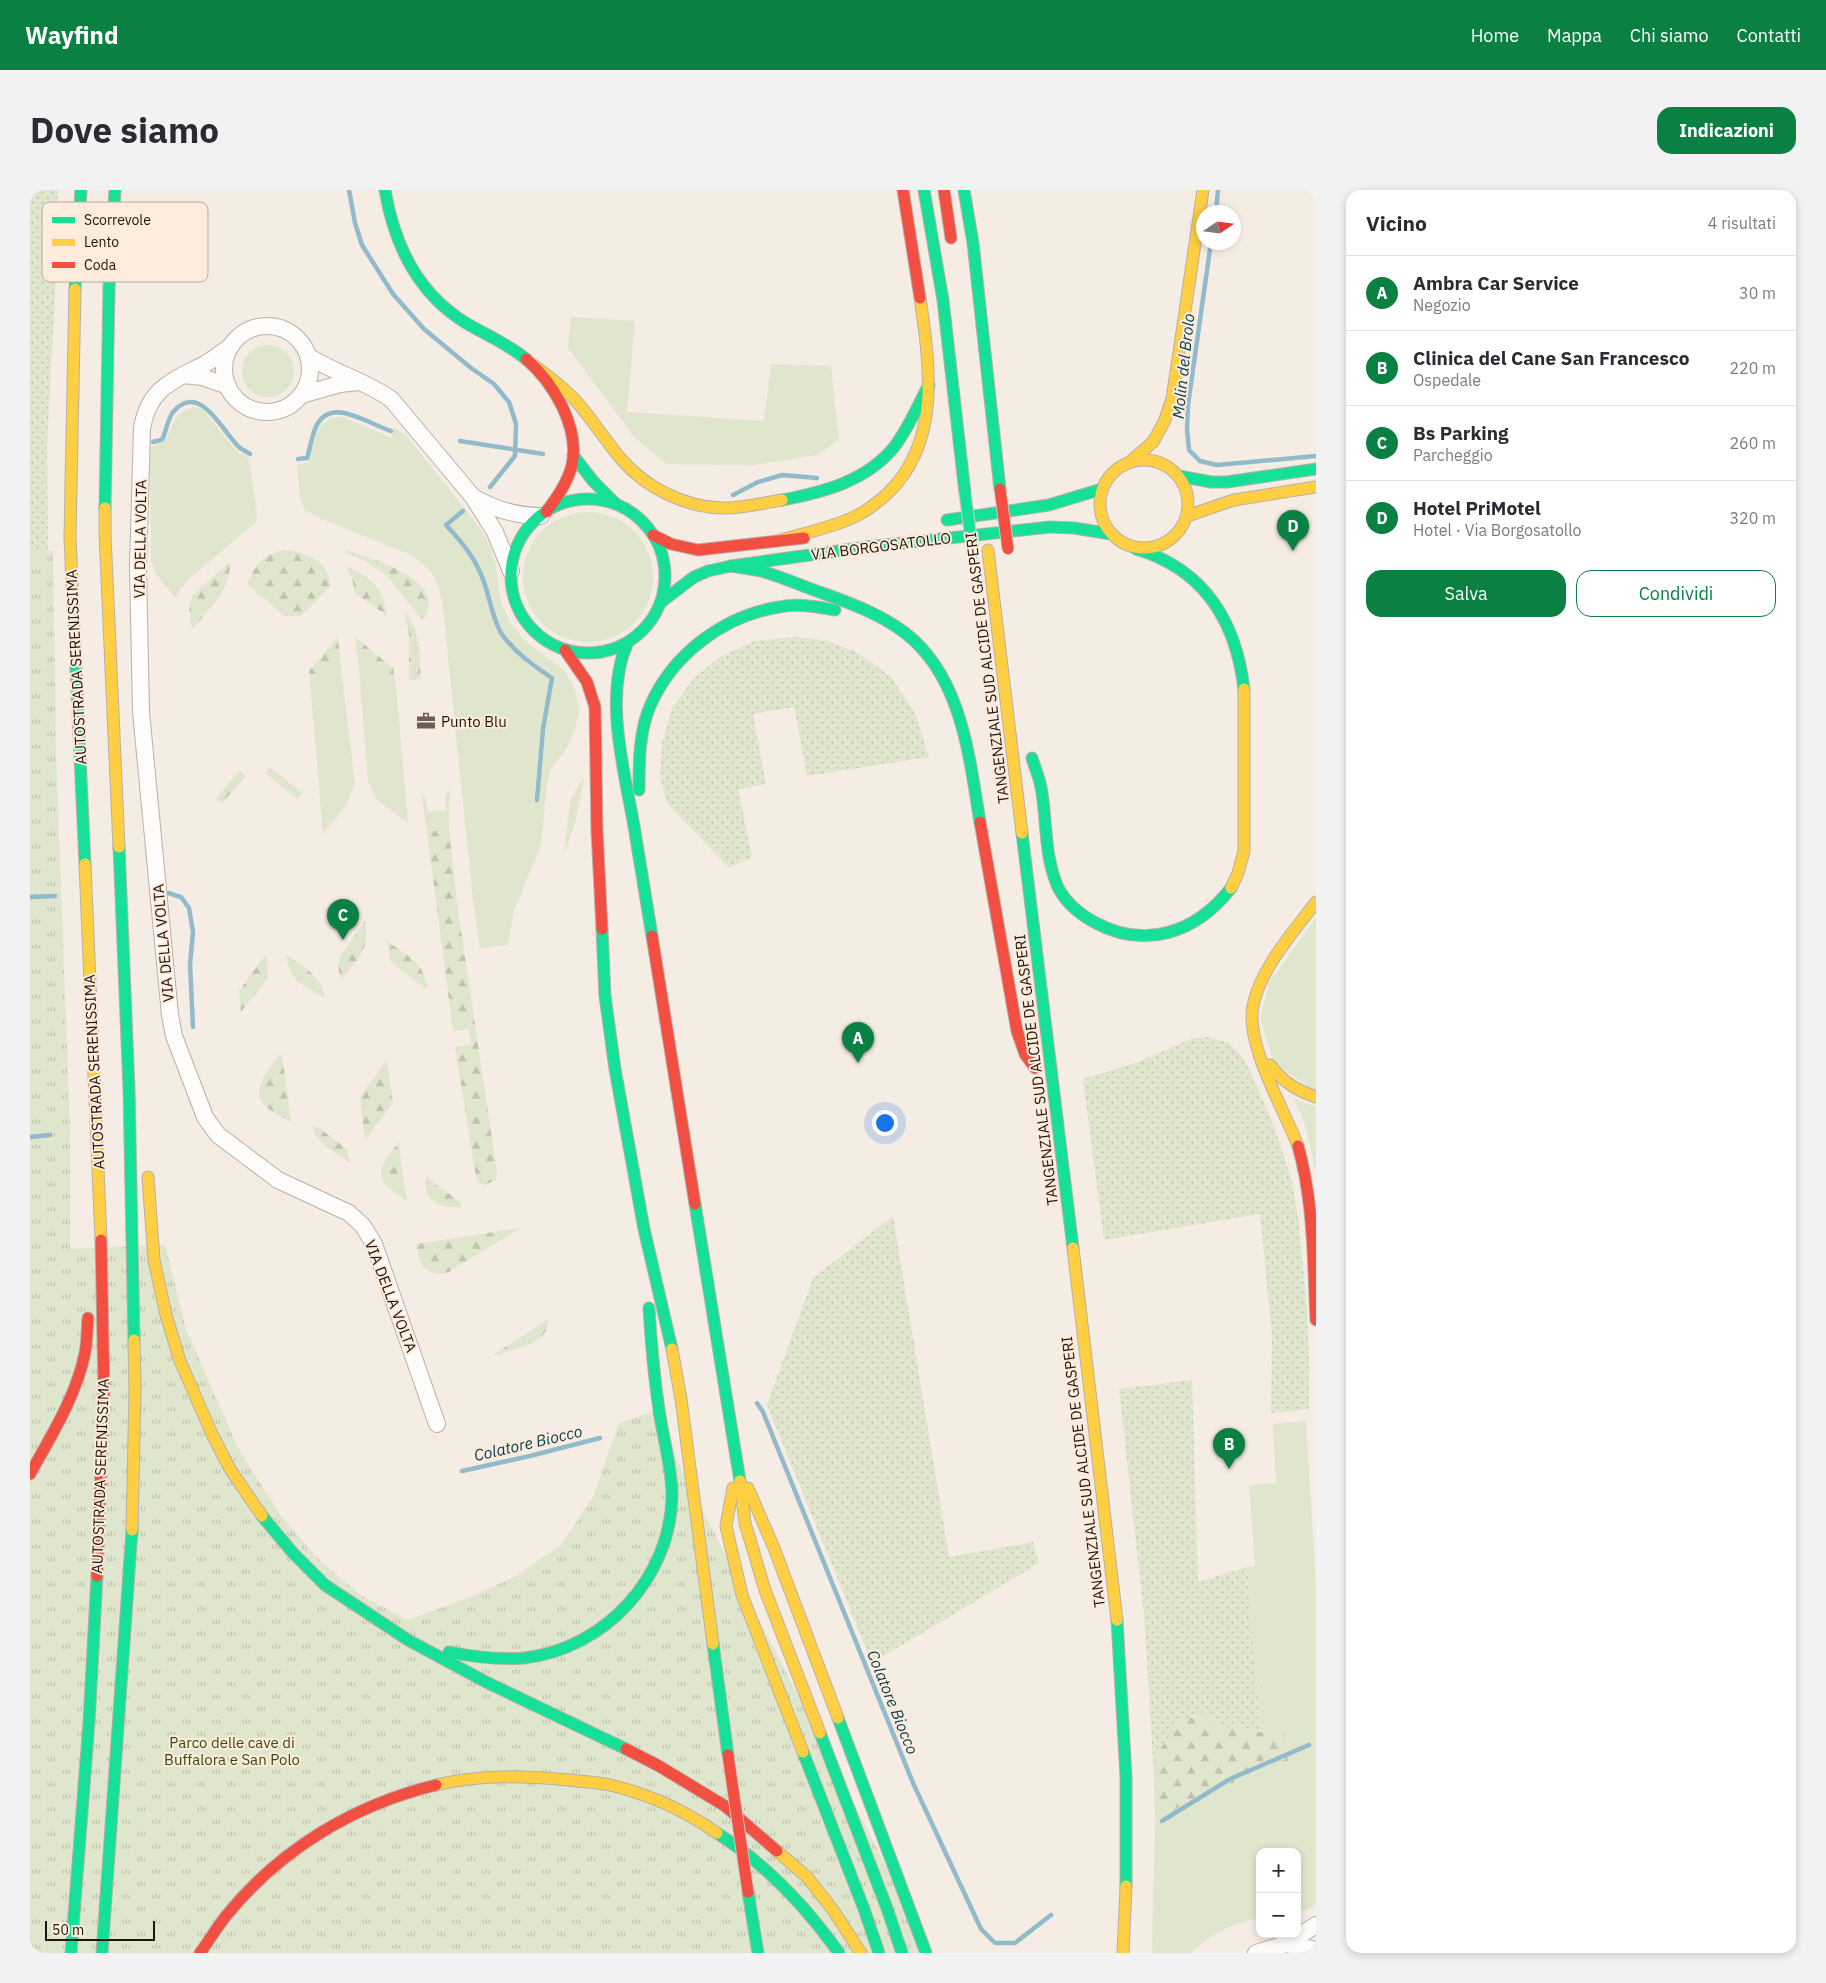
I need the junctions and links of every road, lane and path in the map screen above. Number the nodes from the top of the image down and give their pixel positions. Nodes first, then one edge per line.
1 (385, 190) edge
2 (903, 190) edge
3 (924, 190) edge
4 (944, 190) edge
5 (956, 190) edge
6 (964, 190) edge
7 (1204, 190) edge
8 (953, 249) dead end
9 (975, 266) junction
10 (75, 282) edge
11 (109, 282) edge
12 (231, 346) junction
13 (308, 356) junction
14 (532, 364) junction
15 (182, 375) junction
16 (360, 382) junction
17 (929, 385) junction
18 (228, 386) junction
19 (300, 395) junction
20 (574, 455) junction
21 (1131, 462) junction
22 (1316, 469) edge
23 (1178, 476) junction
24 (1316, 486) edge
25 (1102, 489) junction
26 (473, 497) junction
27 (982, 499) dead end
28 (616, 504) junction
29 (543, 514) junction
30 (1187, 516) junction
31 (933, 522) dead end
32 (1111, 534) junction
33 (653, 535) junction
34 (837, 536) dead end
35 (781, 540) junction
36 (1136, 549) junction
37 (1008, 554) dead end
38 (974, 559) dead end
39 (730, 566) junction
40 (511, 571) junction
41 (661, 602) junction
42 (627, 644) junction
43 (564, 650) junction
44 (957, 711) junction
45 (637, 842) junction
46 (1044, 884) dead end
47 (1316, 902) edge
48 (1055, 1008) dead end
49 (1031, 1034) dead end
50 (1256, 1045) junction
51 (1057, 1068) junction
52 (129, 1088) junction
53 (1316, 1096) edge
54 (143, 1133) dead end
55 (147, 1162) dead end
56 (100, 1200) junction
57 (644, 1230) junction
58 (89, 1246) dead end
59 (88, 1303) dead end
60 (1316, 1320) edge
61 (438, 1424) dead end
62 (738, 1467) junction
63 (30, 1474) edge
64 (408, 1640) junction
65 (1316, 1925) edge
66 (1286, 1944) junction
67 (1316, 1950) edge
68 (71, 1953) edge
69 (102, 1953) edge
70 (200, 1953) edge
71 (758, 1953) edge
72 (838, 1953) edge
73 (861, 1953) edge
74 (879, 1953) edge
75 (902, 1953) edge
76 (926, 1953) edge
77 (1123, 1953) edge
78 (1256, 1953) edge

1 - 14 main road
2 - 17 main road
3 - 38 main road, TANGENZIALE SUD ALCIDE DE GASPERI, bridge
4 - 8 main road
5 - 9 main road
6 - 9 main road
7 - 21 main road
9 - 37 main road, bridge
10 - 56 main road, AUTOSTRADA SERENISSIMA
11 - 52 main road
12 - 13 street
12 - 15 street, VIA DELLA VOLTA
12 - 18 street
13 - 16 street
13 - 19 street
14 - 17 main road
14 - 20 main road
15 - 18 street
15 - 61 street, VIA DELLA VOLTA
16 - 19 street
16 - 26 street
17 - 35 main road
18 - 19 street
20 - 28 main road
20 - 29 main road
21 - 23 main road
21 - 25 main road
22 - 23 main road
23 - 30 main road
24 - 30 main road
25 - 31 main road, VIA BORGOSATOLLO
25 - 32 main road
26 - 29 street
26 - 40 street
27 - 51 main road, TANGENZIALE SUD ALCIDE DE GASPERI
28 - 29 main road
28 - 33 main road
29 - 40 main road
30 - 36 main road
32 - 36 main road, VIA BORGOSATOLLO
32 - 39 main road, VIA BORGOSATOLLO
33 - 35 main road, VIA BORGOSATOLLO
33 - 41 main road
34 - 35 main road, VIA BORGOSATOLLO
36 - 46 main road, VIA BORGOSATOLLO
39 - 41 main road, VIA BORGOSATOLLO
39 - 44 main road
40 - 43 main road
41 - 42 main road
42 - 43 main road
42 - 45 main road
43 - 57 main road
44 - 45 main road
44 - 49 main road, TANGENZIALE SUD ALCIDE DE GASPERI
45 - 62 main road
47 - 50 main road
48 - 51 main road
50 - 53 main road
50 - 60 main road
51 - 77 main road, TANGENZIALE SUD ALCIDE DE GASPERI
52 - 54 main road
52 - 69 main road
55 - 64 main road
56 - 58 main road
56 - 68 main road, AUTOSTRADA SERENISSIMA
57 - 64 main road
57 - 71 main road, bridge
59 - 63 main road
62 - 74 main road
62 - 75 main road
62 - 76 main road
64 - 73 main road
65 - 66 street
66 - 67 street
66 - 78 street
70 - 72 main road

